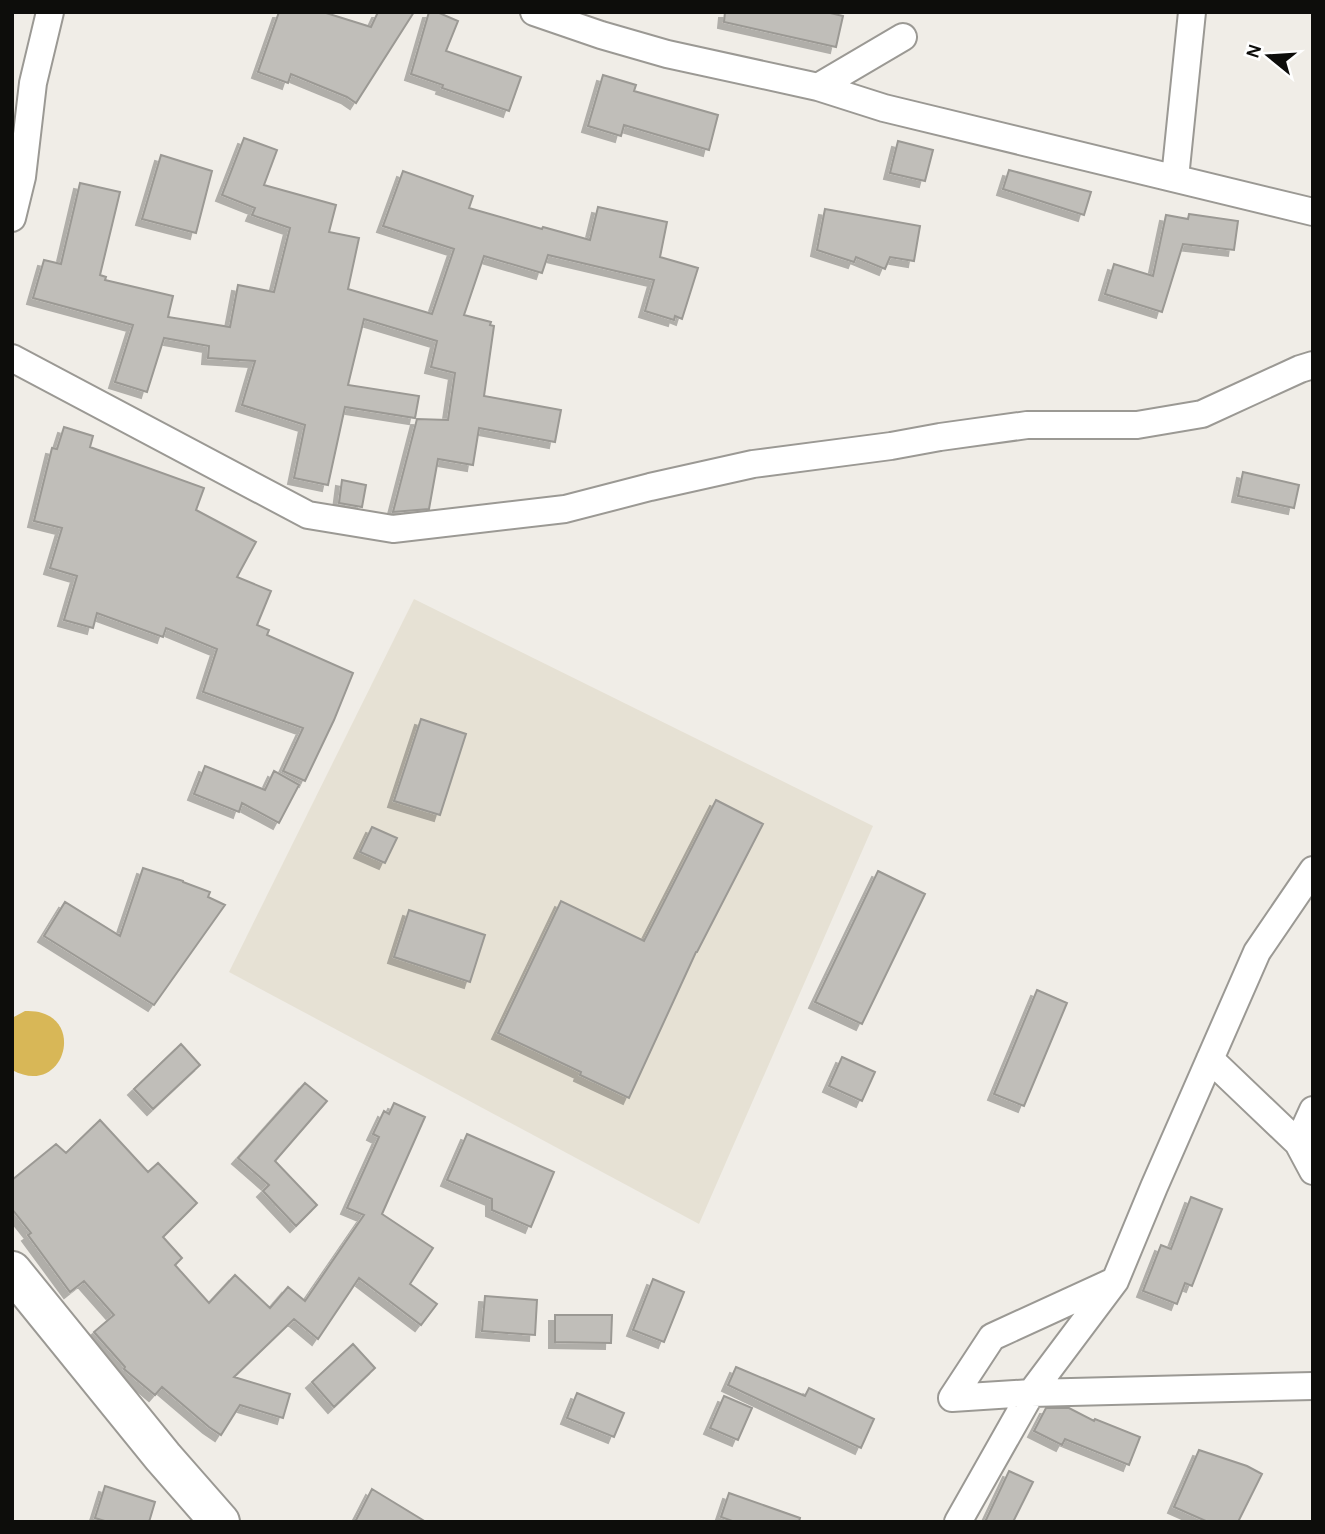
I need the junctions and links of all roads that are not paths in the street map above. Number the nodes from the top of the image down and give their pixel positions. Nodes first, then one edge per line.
1 (50, 12) edge
2 (534, 12) edge
3 (1192, 12) edge
4 (903, 37) dead end
5 (818, 87) junction
6 (1175, 178) junction
7 (1313, 212) edge
8 (12, 218) edge
9 (12, 358) edge
10 (1313, 365) edge
11 (1313, 870) edge
12 (1210, 1059) junction
13 (1313, 1110) edge
14 (1298, 1143) junction
15 (1313, 1171) edge
16 (12, 1271) edge
17 (1115, 1281) junction
18 (1313, 1386) edge
19 (1031, 1393) junction
20 (220, 1522) edge
21 (958, 1522) edge

1 - 8 street
2 - 5 street
3 - 6 street
4 - 5 street
5 - 6 street
6 - 7 street
9 - 10 street
11 - 12 street
12 - 14 street
12 - 17 street
13 - 14 street
14 - 15 street
16 - 20 main road
17 - 19 street
17 - 19 street
18 - 19 street
19 - 21 street

